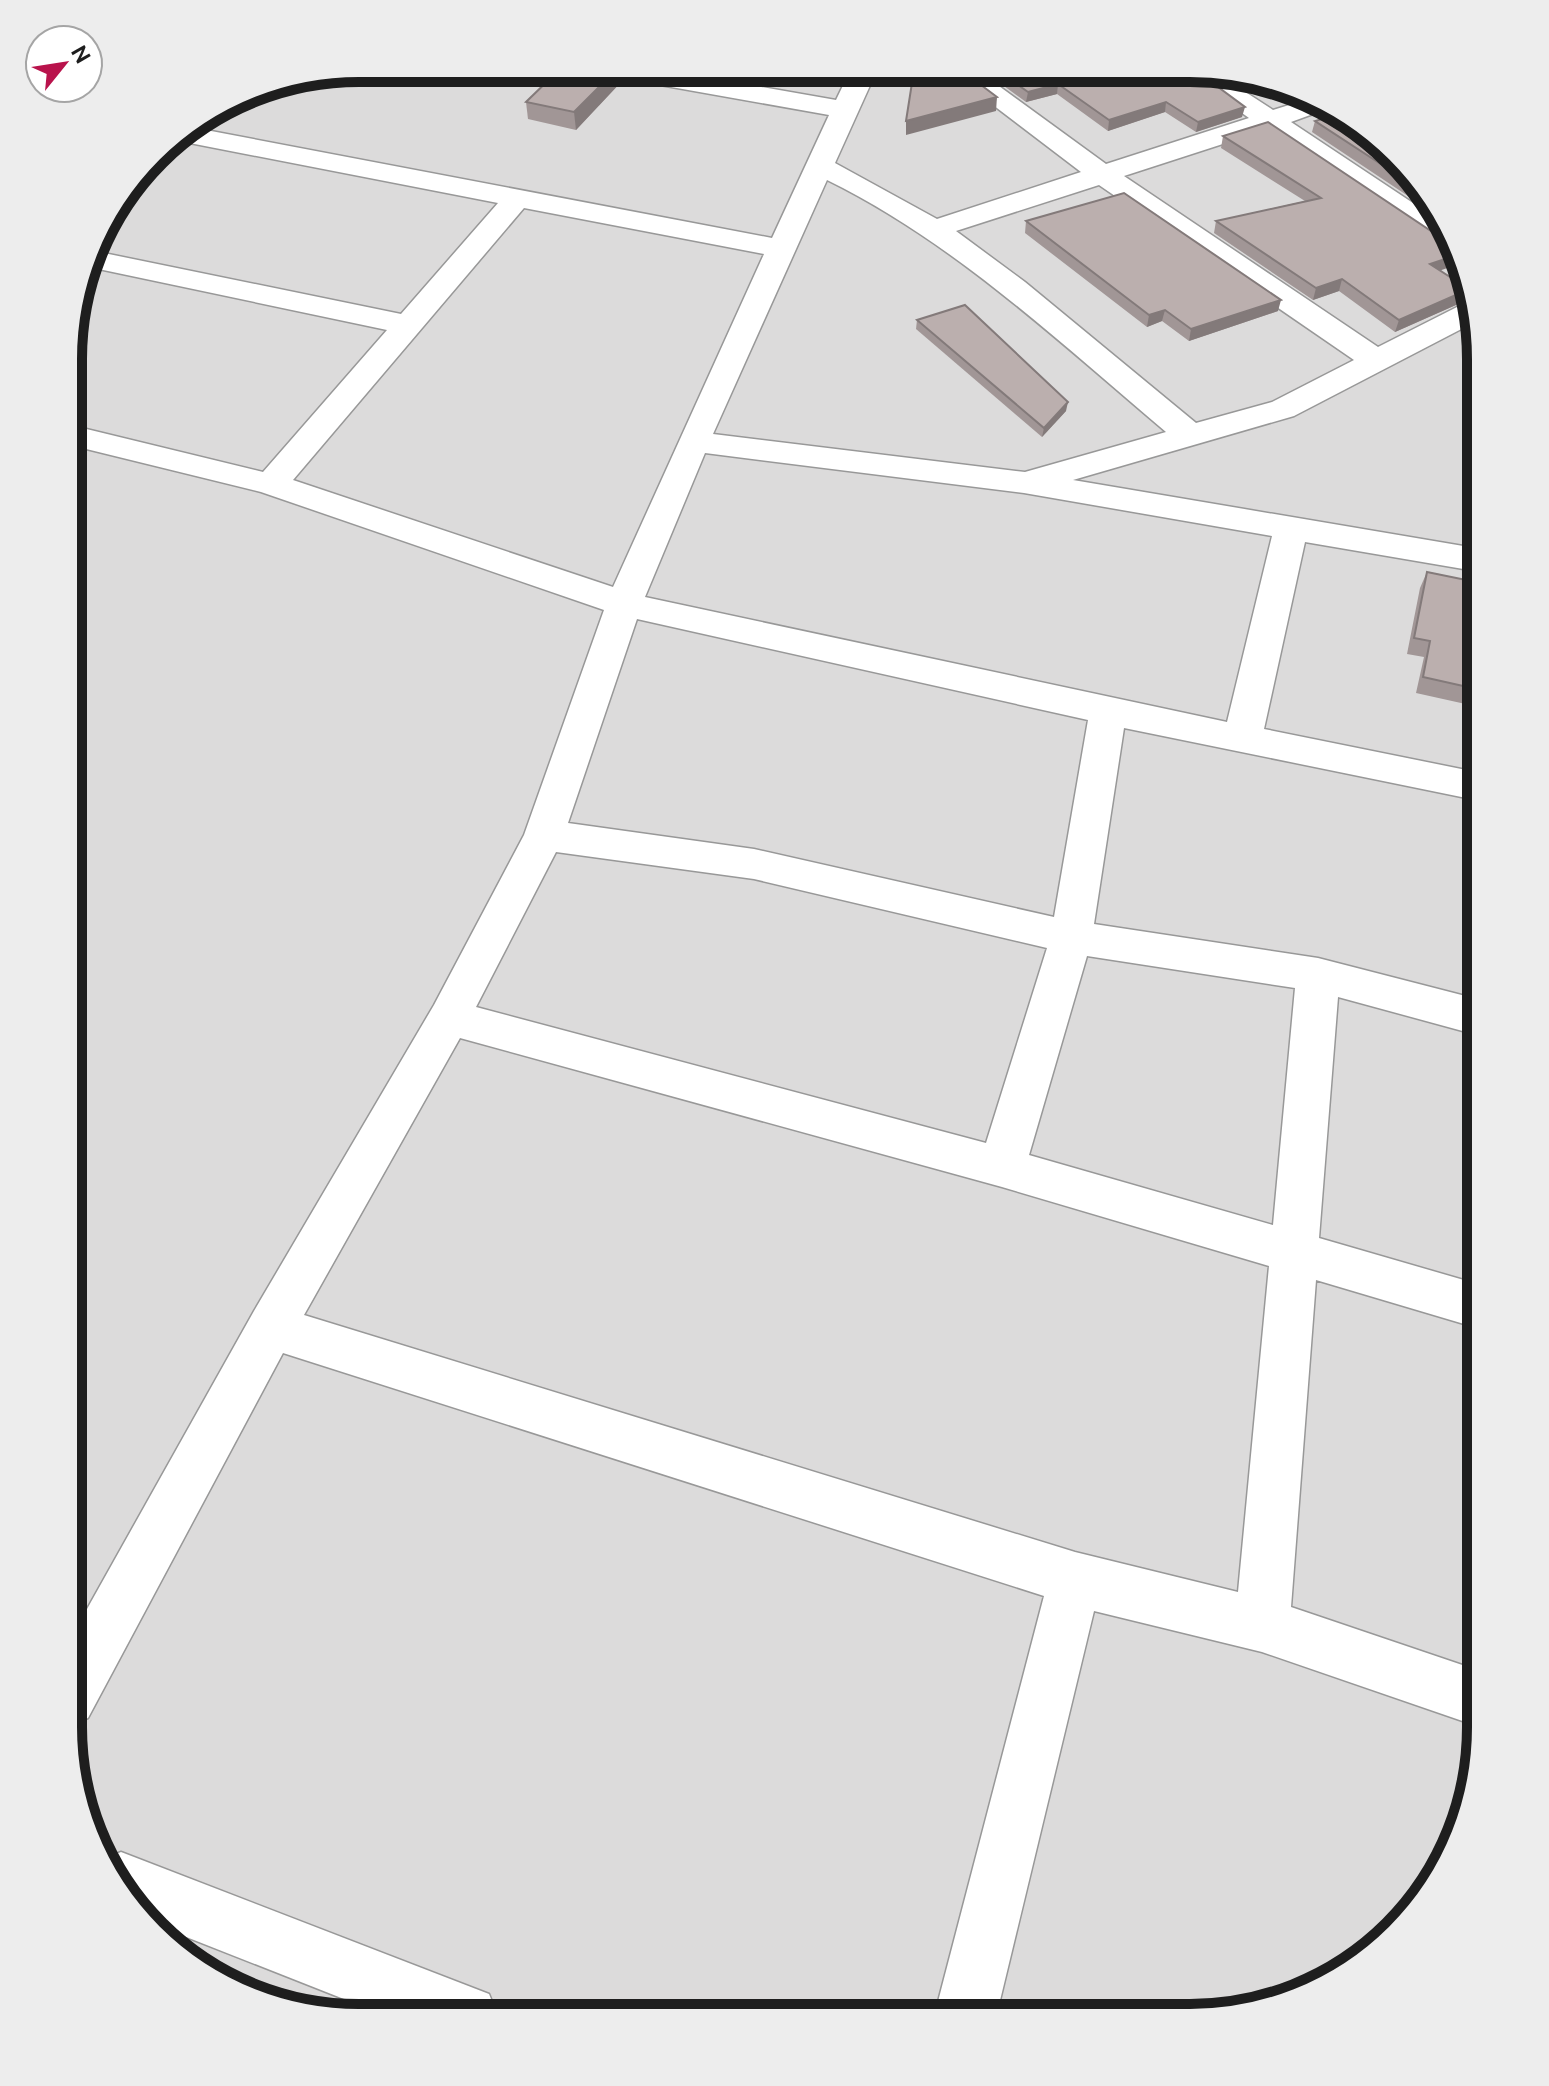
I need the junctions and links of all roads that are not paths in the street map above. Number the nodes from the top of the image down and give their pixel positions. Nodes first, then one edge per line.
1 (858, 82) edge
2 (977, 82) edge
3 (692, 83) edge
4 (1215, 83) edge
5 (1306, 108) edge
6 (847, 110) junction
7 (1270, 120) junction
8 (195, 136) edge
9 (822, 167) junction
10 (1103, 175) junction
11 (517, 198) junction
12 (937, 228) junction
13 (1436, 232) edge
14 (783, 249) junction
15 (100, 261) edge
16 (1464, 315) edge
17 (405, 324) junction
18 (1377, 361) junction
19 (1191, 436) junction
20 (82, 438) edge
21 (696, 442) junction
22 (1024, 482) junction
23 (271, 484) junction
24 (1291, 529) junction
25 (1467, 559) edge
26 (624, 604) junction
27 (1108, 711) junction
28 (1243, 737) junction
29 (1467, 784) edge
30 (544, 835) junction
31 (1071, 937) junction
32 (1318, 975) junction
33 (1467, 1014) edge
34 (449, 1017) junction
35 (1002, 1167) junction
36 (1295, 1255) junction
37 (1466, 1303) edge
38 (271, 1327) junction
39 (1075, 1579) junction
40 (1262, 1625) junction
41 (82, 1672) edge
42 (1466, 1694) edge
43 (133, 1887) edge
44 (436, 2004) edge
45 (968, 2004) edge

1 - 6 street
2 - 10 street
3 - 6 street
4 - 7 street
5 - 7 street
6 - 9 street
7 - 10 street
7 - 13 street
8 - 11 street
9 - 12 street
9 - 14 street
10 - 12 street
10 - 18 street
11 - 14 street
11 - 17 street
12 - 19 street
14 - 21 street
15 - 17 street
16 - 18 street
17 - 23 street
18 - 19 street
19 - 22 street
20 - 23 street
21 - 22 street
21 - 26 street
22 - 24 street
23 - 26 street
24 - 25 street
24 - 28 street
26 - 27 street
26 - 30 street
27 - 28 street
27 - 31 street
28 - 29 street
30 - 31 street
30 - 34 street
31 - 32 street
31 - 35 street
32 - 33 street
32 - 36 street
34 - 35 street
34 - 38 street
35 - 36 street
36 - 37 street
36 - 40 street
38 - 39 street
38 - 41 street
39 - 40 street
39 - 45 street
40 - 42 street
43 - 44 street

